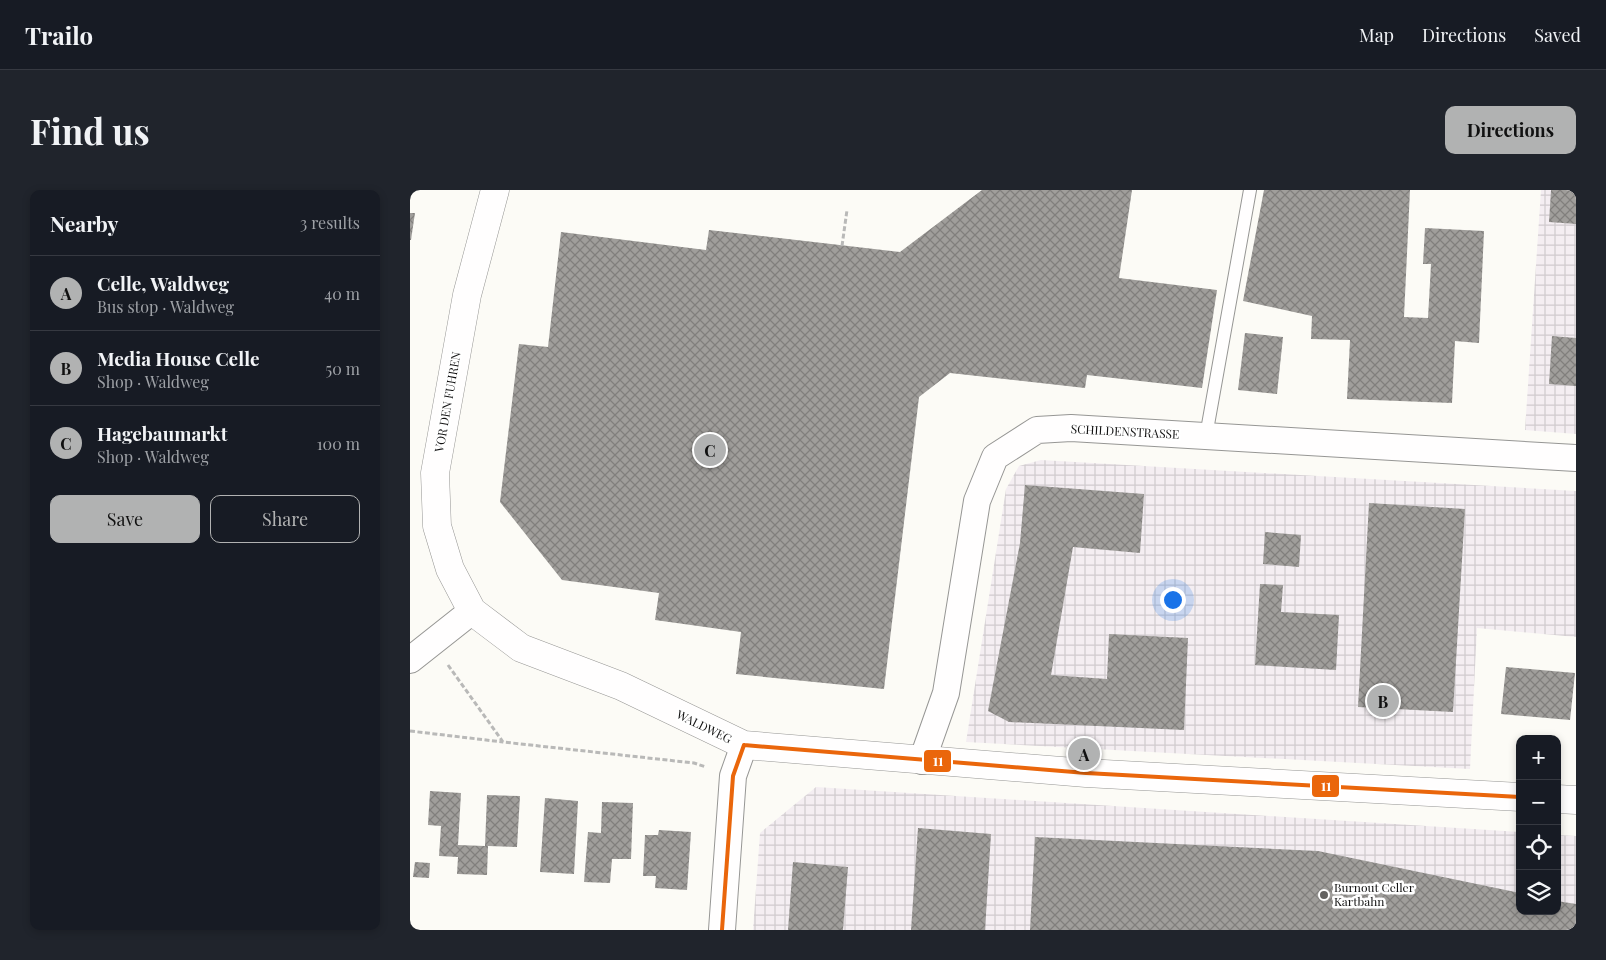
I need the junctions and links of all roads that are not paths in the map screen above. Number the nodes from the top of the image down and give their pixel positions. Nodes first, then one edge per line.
1 (495, 190) edge
2 (1250, 190) edge
3 (1206, 436) junction
4 (1576, 458) edge
5 (472, 610) junction
6 (410, 660) edge
7 (744, 746) junction
8 (922, 761) junction
9 (1516, 797) edge
10 (1561, 799) edge
11 (1576, 800) edge
12 (722, 930) edge

1 - 5 street, VOR DEN FUHREN
2 - 3 lane
3 - 4 street, SCHILDENSTRASSE
3 - 8 street, SCHILDENSTRASSE
5 - 6 street
5 - 7 street, WALDWEG
7 - 8 street, WALDWEG
7 - 12 street
8 - 9 street, WALDWEG
10 - 11 street

